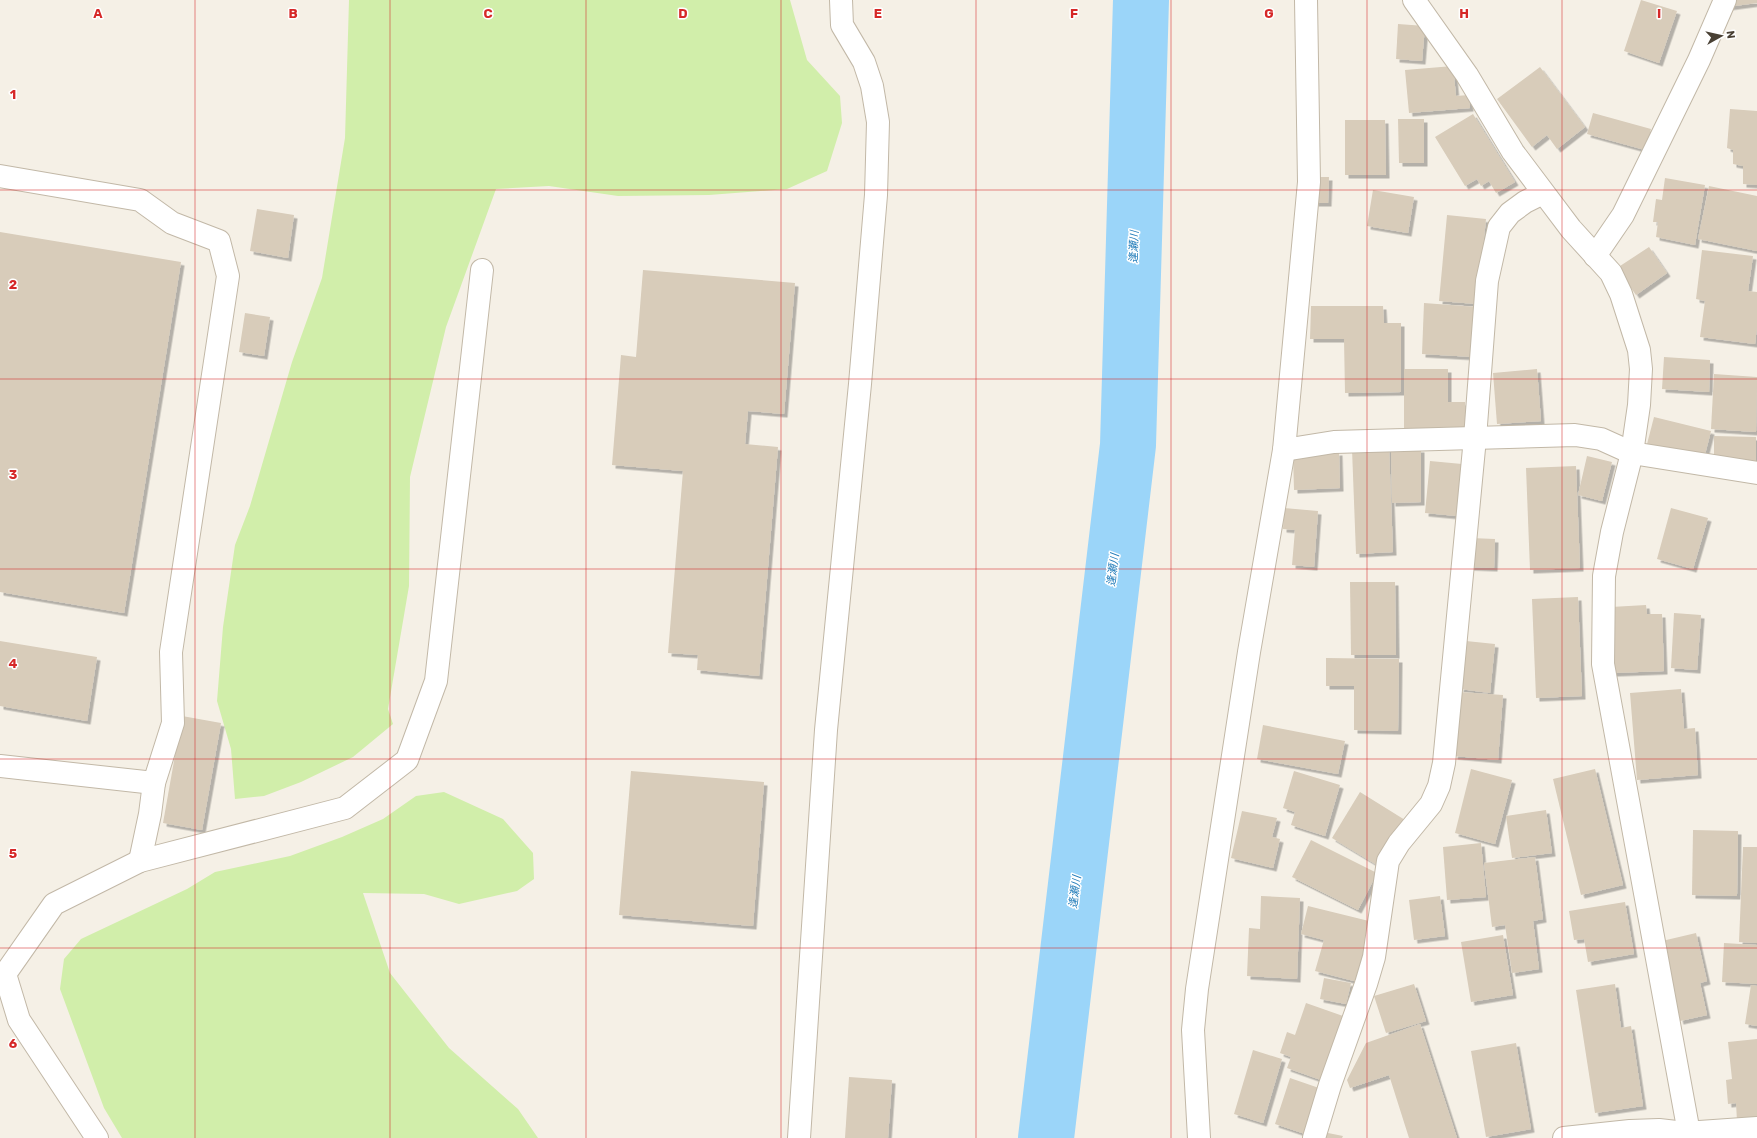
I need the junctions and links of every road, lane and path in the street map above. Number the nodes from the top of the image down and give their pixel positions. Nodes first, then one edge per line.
1 (841, 0) edge
2 (1306, 0) edge
3 (1724, 0) edge
4 (1416, 2) edge
5 (0, 176) edge
6 (1543, 193) junction
7 (1595, 256) junction
8 (482, 270) dead end
9 (1475, 438) junction
10 (1284, 450) junction
11 (1632, 453) junction
12 (1757, 473) edge
13 (0, 766) edge
14 (154, 783) junction
15 (140, 861) junction
16 (10, 1018) edge
17 (1757, 1128) edge
18 (1685, 1135) edge
19 (96, 1138) edge
20 (799, 1138) edge
21 (1199, 1138) edge
22 (1314, 1138) edge
23 (1564, 1138) edge

1 - 20 street
2 - 10 street
3 - 7 street
4 - 6 street
5 - 14 street
6 - 7 street
6 - 9 street
7 - 11 street
8 - 15 street
9 - 10 street
9 - 11 street
9 - 22 street
10 - 21 street
11 - 12 street
11 - 18 street
13 - 14 street
14 - 15 street
15 - 16 street
16 - 19 street
17 - 18 street
18 - 23 street

